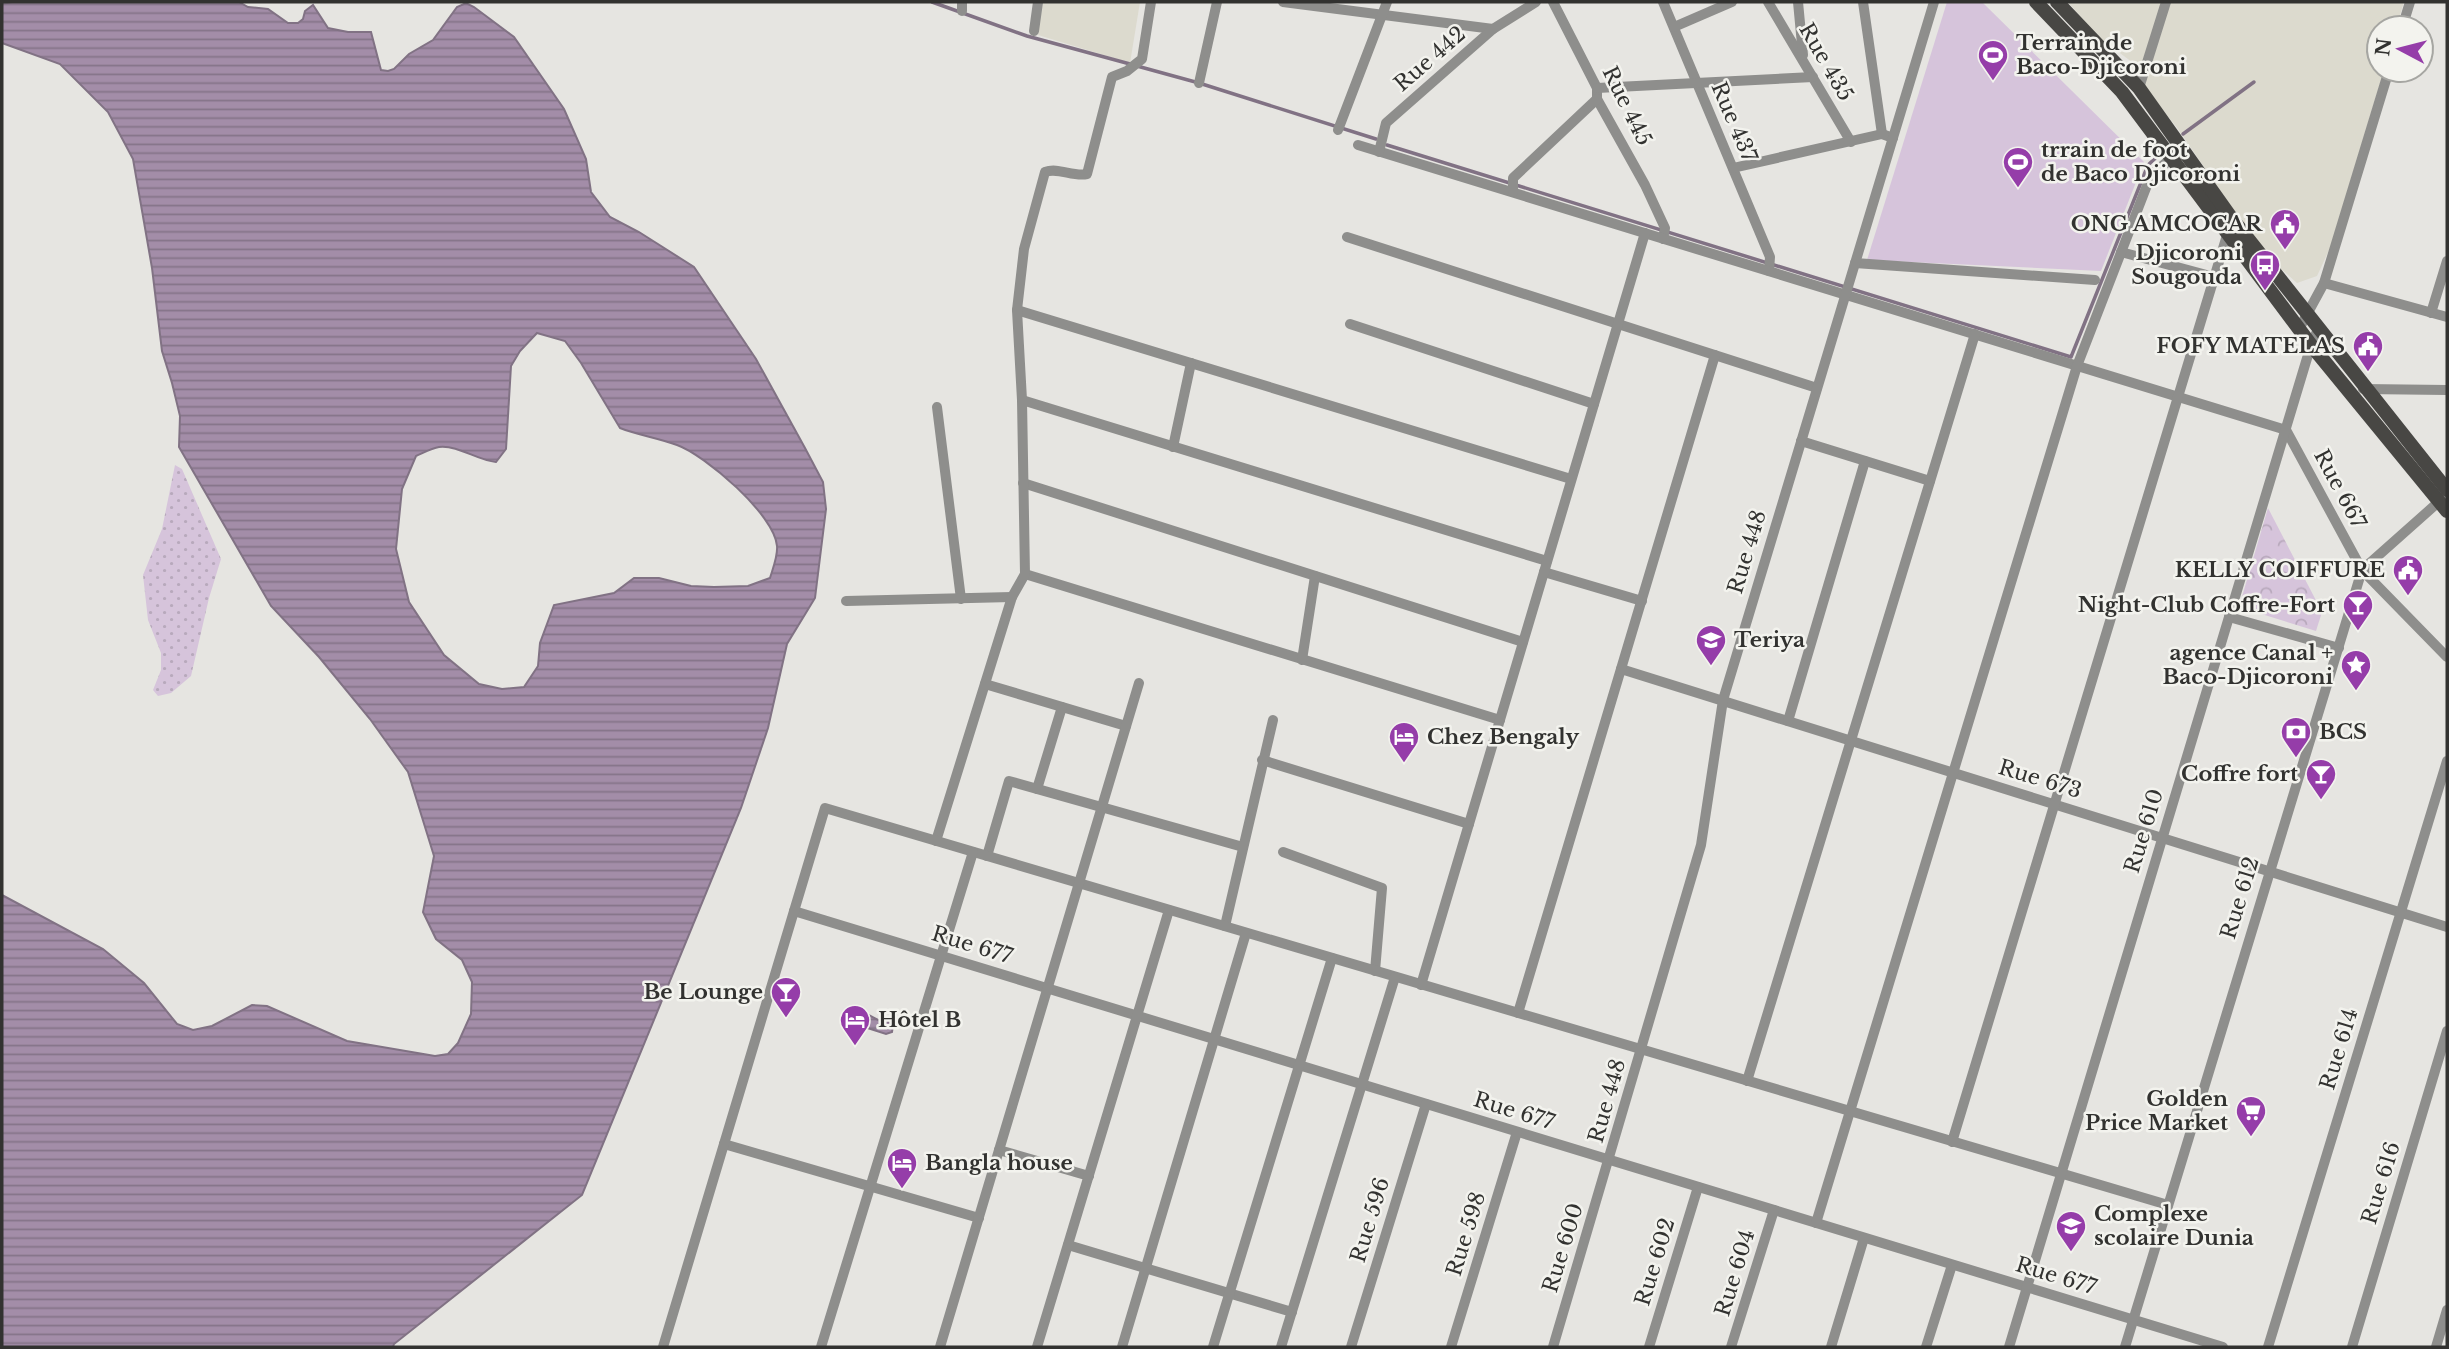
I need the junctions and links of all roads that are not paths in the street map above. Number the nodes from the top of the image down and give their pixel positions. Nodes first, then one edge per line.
1 (1038, 2) edge
2 (1151, 2) edge
3 (1217, 2) edge
4 (1283, 2) edge
5 (1387, 2) edge
6 (1536, 2) edge
7 (1553, 2) edge
8 (1663, 2) edge
9 (1732, 2) edge
10 (1768, 2) edge
11 (1798, 2) edge
12 (1863, 2) edge
13 (1934, 2) edge
14 (2036, 2) edge
15 (2057, 2) edge
16 (2166, 2) edge
17 (1381, 15) junction
18 (1674, 27) junction
19 (1493, 29) junction
20 (1034, 31) dead end
21 (1803, 58) junction
22 (1813, 77) junction
23 (1199, 83) dead end
24 (1697, 83) junction
25 (2385, 84) edge
26 (2139, 88) junction
27 (1597, 93) junction
28 (1338, 130) dead end
29 (1888, 136) junction
30 (1851, 142) junction
31 (1358, 145) dead end
32 (1379, 152) junction
33 (2172, 158) junction
34 (1733, 168) junction
35 (1513, 192) junction
36 (2228, 232) junction
37 (1646, 233) junction
38 (1664, 234) junction
39 (1347, 237) dead end
40 (2121, 252) junction
41 (2447, 261) edge
42 (1855, 264) junction
43 (1769, 265) junction
44 (2214, 277) junction
45 (2095, 280) dead end
46 (2324, 283) junction
47 (1846, 295) junction
48 (1017, 310) junction
49 (2308, 313) junction
50 (2431, 313) junction
51 (2447, 317) edge
52 (1350, 324) dead end
53 (1618, 324) junction
54 (2319, 327) junction
55 (2299, 329) junction
56 (1975, 334) junction
57 (2311, 345) junction
58 (1715, 355) junction
59 (1191, 363) junction
60 (2077, 366) junction
61 (1817, 388) junction
62 (2366, 388) junction
63 (2447, 390) edge
64 (2351, 394) junction
65 (2178, 397) junction
66 (1022, 400) junction
67 (1594, 404) junction
68 (937, 407) dead end
69 (2286, 430) junction
70 (1801, 441) junction
71 (1173, 447) junction
72 (1865, 461) junction
73 (1572, 478) junction
74 (1930, 481) junction
75 (1023, 483) junction
76 (2445, 499) edge
77 (1546, 567) junction
78 (2361, 570) junction
79 (1025, 574) junction
80 (1315, 576) junction
81 (1012, 597) junction
82 (961, 598) junction
83 (846, 601) dead end
84 (1642, 601) junction
85 (2229, 617) junction
86 (1523, 642) junction
87 (2339, 649) junction
88 (2447, 657) edge
89 (1303, 660) junction
90 (1621, 669) junction
91 (1139, 683) dead end
92 (985, 684) junction
93 (1723, 700) junction
94 (1062, 708) junction
95 (1273, 720) dead end
96 (1500, 720) junction
97 (1788, 721) junction
98 (1126, 726) junction
99 (1851, 740) junction
100 (1262, 760) junction
101 (2447, 761) edge
102 (1953, 772) junction
103 (1037, 789) junction
104 (2054, 804) junction
105 (1102, 807) junction
106 (1469, 824) junction
107 (2162, 838) junction
108 (936, 841) junction
109 (1242, 848) junction
110 (973, 852) junction
111 (1283, 852) dead end
112 (987, 856) junction
113 (2268, 871) junction
114 (1079, 883) junction
115 (1169, 910) junction
116 (794, 911) junction
117 (2401, 912) junction
118 (1225, 926) junction
119 (2447, 927) edge
120 (1246, 933) junction
121 (941, 956) junction
122 (1332, 958) junction
123 (1375, 971) junction
124 (1395, 977) junction
125 (1421, 985) junction
126 (1047, 989) junction
127 (1518, 1013) junction
128 (1137, 1016) junction
129 (2447, 1031) edge
130 (1214, 1040) junction
131 (1642, 1050) junction
132 (1300, 1066) junction
133 (1747, 1081) junction
134 (1362, 1085) junction
135 (1426, 1104) junction
136 (1850, 1111) junction
137 (1517, 1132) junction
138 (1952, 1142) junction
139 (724, 1144) junction
140 (999, 1150) junction
141 (1609, 1160) junction
142 (2061, 1174) junction
143 (1089, 1176) junction
144 (871, 1187) junction
145 (1698, 1187) junction
146 (2168, 1205) junction
147 (1774, 1210) junction
148 (979, 1218) junction
149 (1816, 1223) junction
150 (1864, 1238) junction
151 (1068, 1245) junction
152 (1952, 1265) junction
153 (1145, 1268) junction
154 (2027, 1288) junction
155 (1230, 1294) junction
156 (2447, 1310) edge
157 (1292, 1312) junction
158 (2133, 1320) junction
159 (663, 1347) edge
160 (821, 1347) edge
161 (940, 1347) edge
162 (1037, 1347) edge
163 (1122, 1347) edge
164 (1213, 1347) edge
165 (1281, 1347) edge
166 (1350, 1347) edge
167 (1451, 1347) edge
168 (1553, 1347) edge
169 (1649, 1347) edge
170 (1731, 1347) edge
171 (1831, 1347) edge
172 (1926, 1347) edge
173 (2009, 1347) edge
174 (2125, 1347) edge
175 (2223, 1347) edge
176 (2268, 1347) edge
177 (2352, 1347) edge
178 (2436, 1347) edge

1 - 20 street
2 - 48 street
3 - 23 street
4 - 17 street
5 - 17 street
6 - 19 street, Rue 442
7 - 27 street, Rue 445
8 - 18 street, Rue 437
9 - 18 street
10 - 21 street, Rue 435
11 - 21 street
12 - 29 street
13 - 29 street, Rue 448
14 - 33 main road
15 - 26 main road
16 - 26 street
17 - 19 street
17 - 28 street
18 - 24 street, Rue 437
19 - 32 street, Rue 442
21 - 22 street, Rue 435
22 - 24 street
22 - 30 street, Rue 435
24 - 27 street
24 - 34 street, Rue 437
25 - 46 street
26 - 49 main road
27 - 35 street
27 - 38 street, Rue 445
29 - 30 street
29 - 42 street, Rue 448
30 - 34 street
31 - 32 street
32 - 35 street
33 - 36 main road
33 - 40 street
34 - 43 street, Rue 437
35 - 37 street
36 - 44 street
36 - 55 main road
37 - 38 street
37 - 53 street
38 - 43 street
39 - 53 street
40 - 44 street
40 - 60 street
41 - 50 street
42 - 45 street
42 - 47 street, Rue 448
43 - 47 street
44 - 65 street
46 - 49 street
46 - 50 street
47 - 56 street
47 - 61 street, Rue 448
48 - 59 street
48 - 66 street
49 - 54 main road
49 - 55 street
50 - 51 street
52 - 67 street
53 - 58 street
53 - 67 street
54 - 57 street, Rue 610
54 - 62 main road
55 - 57 main road
56 - 60 street
56 - 74 street
57 - 64 main road
57 - 69 street, Rue 610
58 - 61 street
58 - 84 street
59 - 71 street
59 - 73 street
60 - 65 street
60 - 102 street
61 - 70 street, Rue 448
62 - 63 street
62 - 64 street
62 - 76 main road
64 - 76 main road
65 - 69 street
65 - 104 street
66 - 71 street
66 - 75 street
67 - 73 street
68 - 82 street
69 - 78 street, Rue 667
69 - 85 street, Rue 610
70 - 72 street
70 - 93 street, Rue 448
71 - 77 street
72 - 74 street
72 - 97 street
73 - 77 street
74 - 99 street
75 - 79 street
75 - 80 street
76 - 78 street
77 - 84 street
77 - 86 street
78 - 87 street, Rue 612
78 - 88 street, Rue 667
79 - 81 street
79 - 89 street
80 - 86 street
80 - 89 street
81 - 82 street
81 - 92 street
82 - 83 street
84 - 90 street
85 - 87 street
85 - 107 street, Rue 610
86 - 96 street
87 - 113 street, Rue 612
89 - 96 street
90 - 93 street, Rue 673
90 - 127 street
91 - 98 street
92 - 94 street
92 - 108 street
93 - 97 street, Rue 673
93 - 131 street, Rue 448
94 - 98 street
94 - 103 street
95 - 100 street
96 - 106 street
97 - 99 street, Rue 673
98 - 105 street
99 - 102 street, Rue 673
99 - 133 street
100 - 106 street
100 - 109 street
101 - 117 street, Rue 614
102 - 104 street, Rue 673
102 - 136 street
103 - 105 street
103 - 112 street
104 - 107 street, Rue 673
104 - 138 street
105 - 109 street
105 - 114 street
106 - 125 street
107 - 113 street, Rue 673
107 - 142 street, Rue 610
108 - 110 street
108 - 116 street
109 - 118 street
110 - 112 street
110 - 121 street
111 - 123 street
112 - 114 street
113 - 117 street, Rue 673
113 - 146 street, Rue 612
114 - 115 street
114 - 126 street
115 - 118 street
115 - 128 street
116 - 121 street, Rue 677
116 - 139 street
117 - 119 street, Rue 673
117 - 176 street, Rue 614
118 - 120 street
120 - 122 street
120 - 130 street
121 - 126 street, Rue 677
121 - 144 street
122 - 123 street
122 - 132 street
123 - 124 street
124 - 125 street
124 - 134 street
125 - 127 street
126 - 128 street, Rue 677
126 - 140 street
127 - 131 street
128 - 130 street, Rue 677
128 - 143 street
129 - 177 street, Rue 616
130 - 132 street, Rue 677
130 - 153 street
131 - 133 street
131 - 141 street, Rue 448
132 - 134 street, Rue 677
132 - 155 street
133 - 136 street
134 - 135 street, Rue 677
134 - 157 street
135 - 137 street, Rue 677
135 - 166 street, Rue 596
136 - 138 street
136 - 149 street
137 - 141 street, Rue 677
137 - 167 street, Rue 598
138 - 142 street
139 - 144 street
139 - 159 street
140 - 143 street
140 - 148 street
141 - 145 street, Rue 677
141 - 168 street, Rue 600
142 - 146 street
142 - 154 street, Rue 610
143 - 151 street
144 - 148 street
144 - 160 street
145 - 147 street, Rue 677
145 - 169 street, Rue 602
146 - 158 street, Rue 612
147 - 149 street, Rue 677
147 - 170 street, Rue 604
148 - 161 street
149 - 150 street, Rue 677
150 - 152 street, Rue 677
150 - 171 street
151 - 153 street
151 - 162 street
152 - 154 street, Rue 677
152 - 172 street
153 - 155 street
153 - 163 street
154 - 158 street, Rue 677
154 - 173 street, Rue 610
155 - 157 street
155 - 164 street
156 - 178 street
157 - 165 street
158 - 174 street, Rue 612
158 - 175 street, Rue 677

